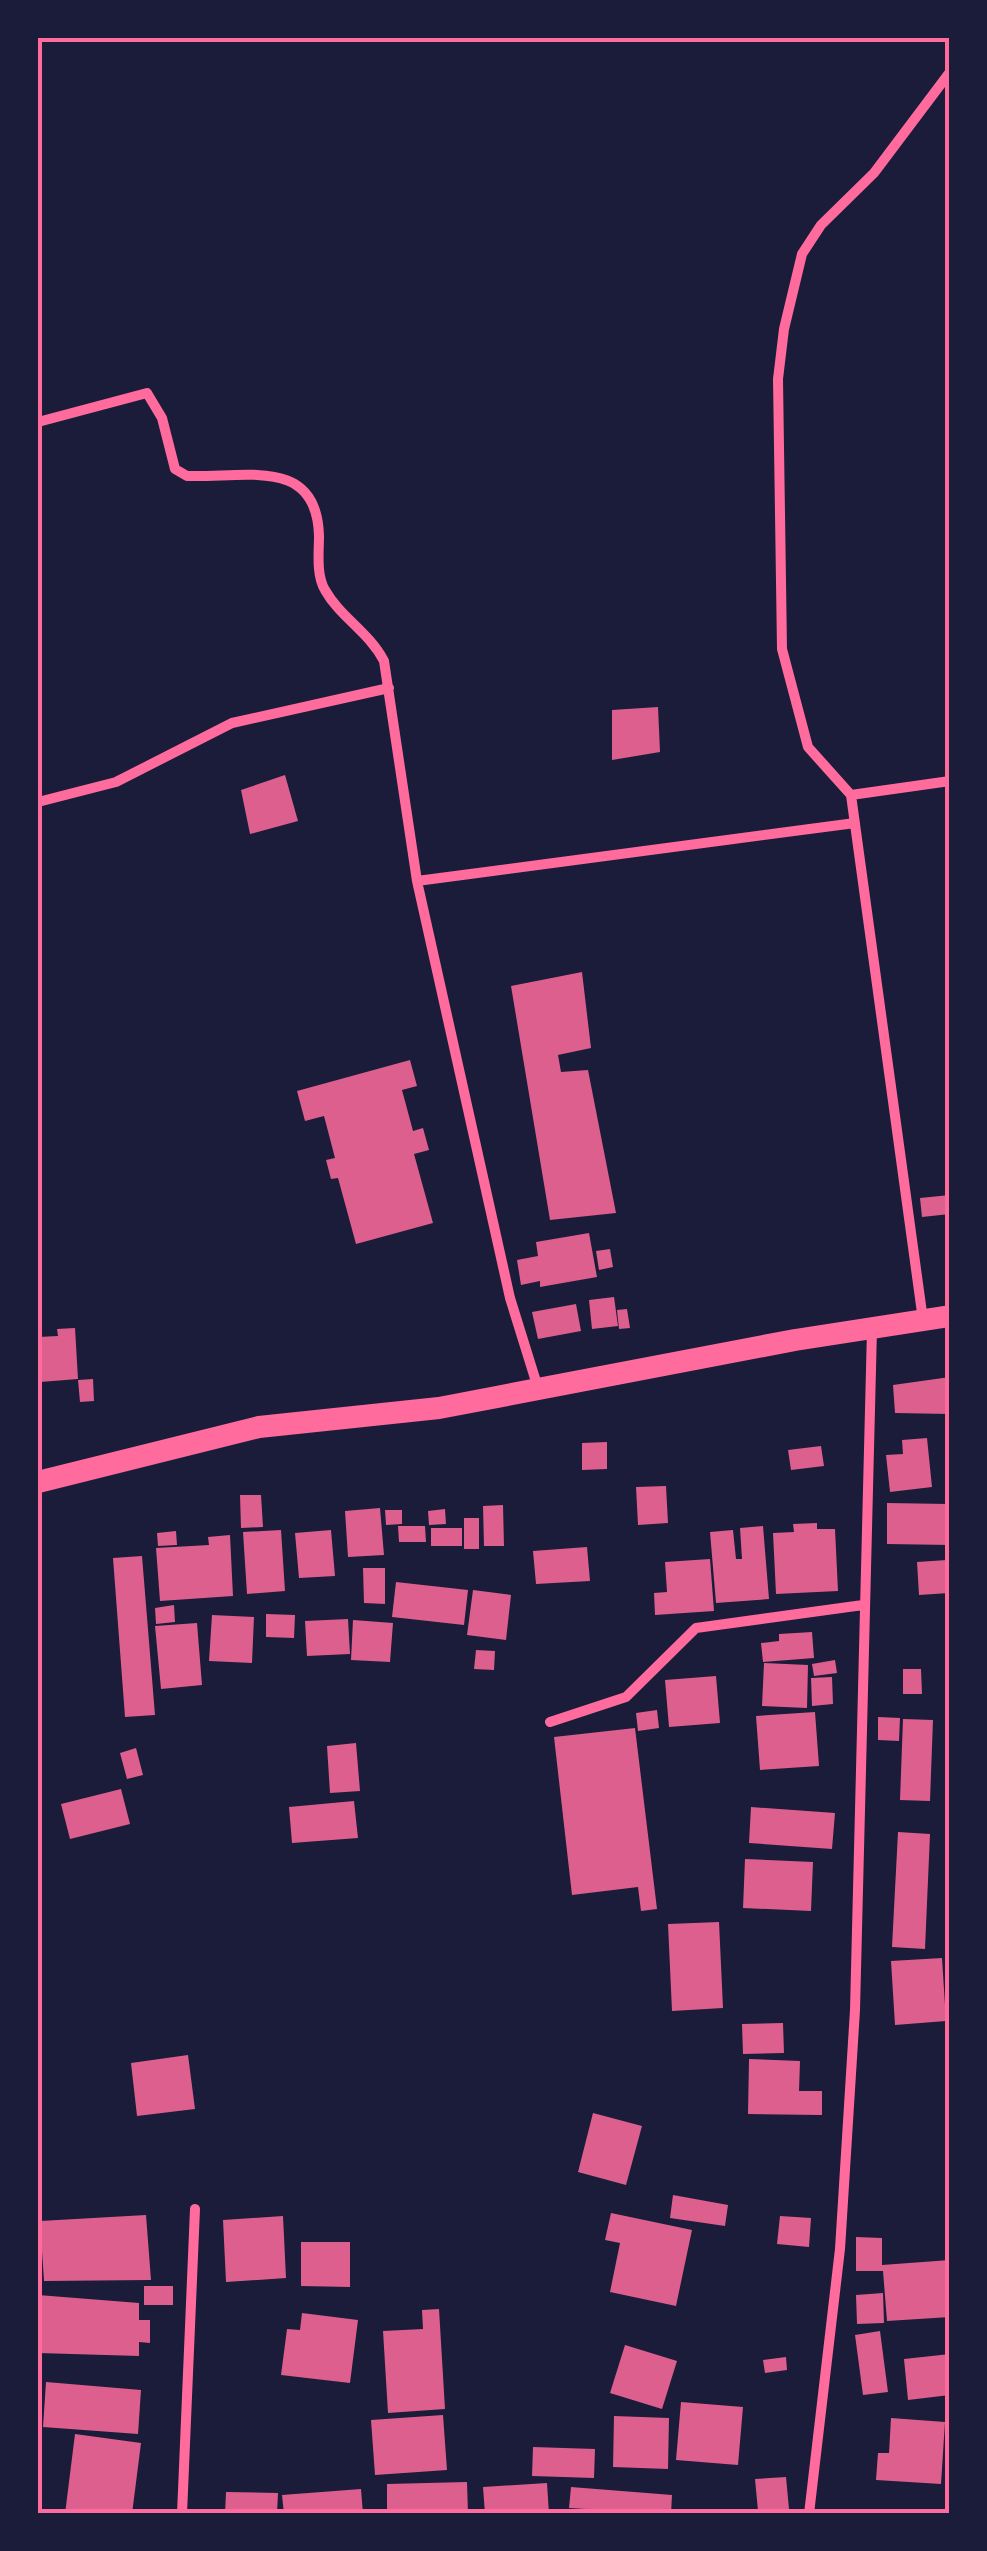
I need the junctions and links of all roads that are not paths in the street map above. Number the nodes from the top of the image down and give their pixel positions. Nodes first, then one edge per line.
1 (950, 72) edge
2 (38, 422) edge
3 (389, 688) junction
4 (950, 780) edge
5 (852, 796) junction
6 (38, 802) edge
7 (855, 823) junction
8 (416, 881) junction
9 (950, 1316) edge
10 (923, 1322) junction
11 (872, 1328) junction
12 (538, 1388) junction
13 (38, 1482) edge
14 (863, 1605) junction
15 (550, 1722) dead end
16 (195, 2209) dead end
17 (182, 2514) edge
18 (810, 2514) edge

1 - 5 street
2 - 3 street
3 - 6 street
3 - 8 street
4 - 5 street
5 - 7 street
7 - 8 street
7 - 10 street
8 - 12 street
9 - 10 main road
10 - 11 main road
11 - 12 main road
11 - 14 street
12 - 13 main road
14 - 15 street
14 - 18 street
16 - 17 street

